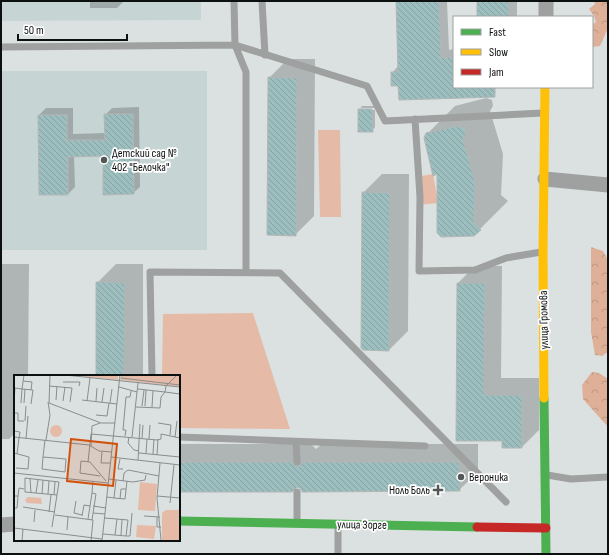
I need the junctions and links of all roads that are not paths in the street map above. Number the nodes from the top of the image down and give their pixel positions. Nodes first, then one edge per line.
1 (234, 1) edge
2 (262, 1) edge
3 (546, 1) edge
4 (546, 16) edge
5 (235, 45) junction
6 (1, 47) edge
7 (265, 55) junction
8 (545, 88) edge
9 (545, 113) junction
10 (415, 119) junction
11 (545, 179) junction
12 (608, 185) edge
13 (543, 252) junction
14 (246, 271) junction
15 (152, 375) edge
16 (180, 437) edge
17 (296, 442) junction
18 (425, 446) dead end
19 (297, 462) dead end
20 (546, 475) junction
21 (608, 477) edge
22 (297, 492) dead end
23 (506, 502) dead end
24 (180, 521) edge
25 (14, 524) edge
26 (297, 524) junction
27 (338, 524) junction
28 (1, 525) edge
29 (546, 528) junction
30 (338, 554) edge
31 (546, 554) edge

1 - 5 lane
2 - 7 lane
3 - 4 street
5 - 6 lane
5 - 7 lane
5 - 14 lane
7 - 10 lane
8 - 9 street, улица Громова
9 - 10 lane
9 - 11 street, улица Громова
10 - 13 lane
11 - 12 street
11 - 13 street, улица Громова
13 - 20 street, улица Громова
14 - 15 lane
14 - 23 lane
16 - 17 lane
17 - 18 lane
17 - 19 lane
20 - 21 lane
20 - 29 street, улица Громова
22 - 26 lane
24 - 26 street, улица Зорге
25 - 28 street
26 - 27 street, улица Зорге
27 - 29 street, улица Зорге
27 - 30 lane
29 - 31 street, улица Громова

